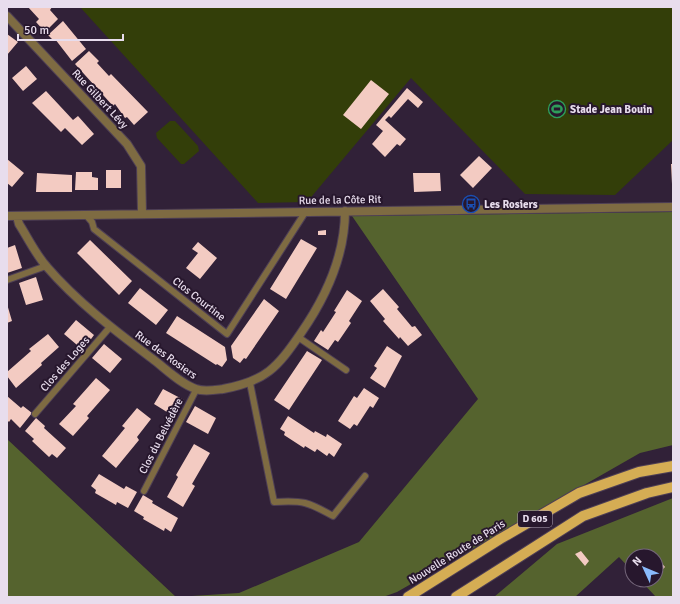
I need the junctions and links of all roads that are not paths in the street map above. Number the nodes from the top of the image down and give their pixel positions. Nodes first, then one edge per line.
1 (7, 16) edge
2 (673, 207) edge
3 (306, 211) junction
4 (345, 211) junction
5 (142, 213) junction
6 (86, 215) junction
7 (7, 216) edge
8 (18, 216) junction
9 (46, 266) junction
10 (7, 280) edge
11 (110, 327) junction
12 (298, 337) junction
13 (346, 370) dead end
14 (250, 383) junction
15 (196, 390) junction
16 (35, 414) dead end
17 (673, 466) edge
18 (366, 476) dead end
19 (673, 487) edge
20 (144, 491) dead end
21 (408, 597) edge
22 (456, 597) edge

1 - 5 street, Rue Gilbert Lévy
2 - 4 street, Rue de la Côte Rit
3 - 4 street, Rue de la Côte Rit
3 - 5 street, Rue de la Côte Rit
3 - 6 lane, Clos Courtine
4 - 12 street, Rue des Rosiers
5 - 6 street, Rue de la Côte Rit
6 - 8 street, Rue de la Côte Rit
7 - 8 street, Rue de la Côte Rit
8 - 9 street, Rue des Rosiers
9 - 10 lane
9 - 11 street, Rue des Rosiers
11 - 15 street, Rue des Rosiers
11 - 16 lane, Clos des Loges
12 - 13 lane
12 - 14 street, Rue des Rosiers
14 - 15 street, Rue des Rosiers
14 - 18 lane
15 - 20 lane, Clos du Belvédère
17 - 21 main road, Nouvelle Route de Paris / D 605
19 - 22 main road, D 605

